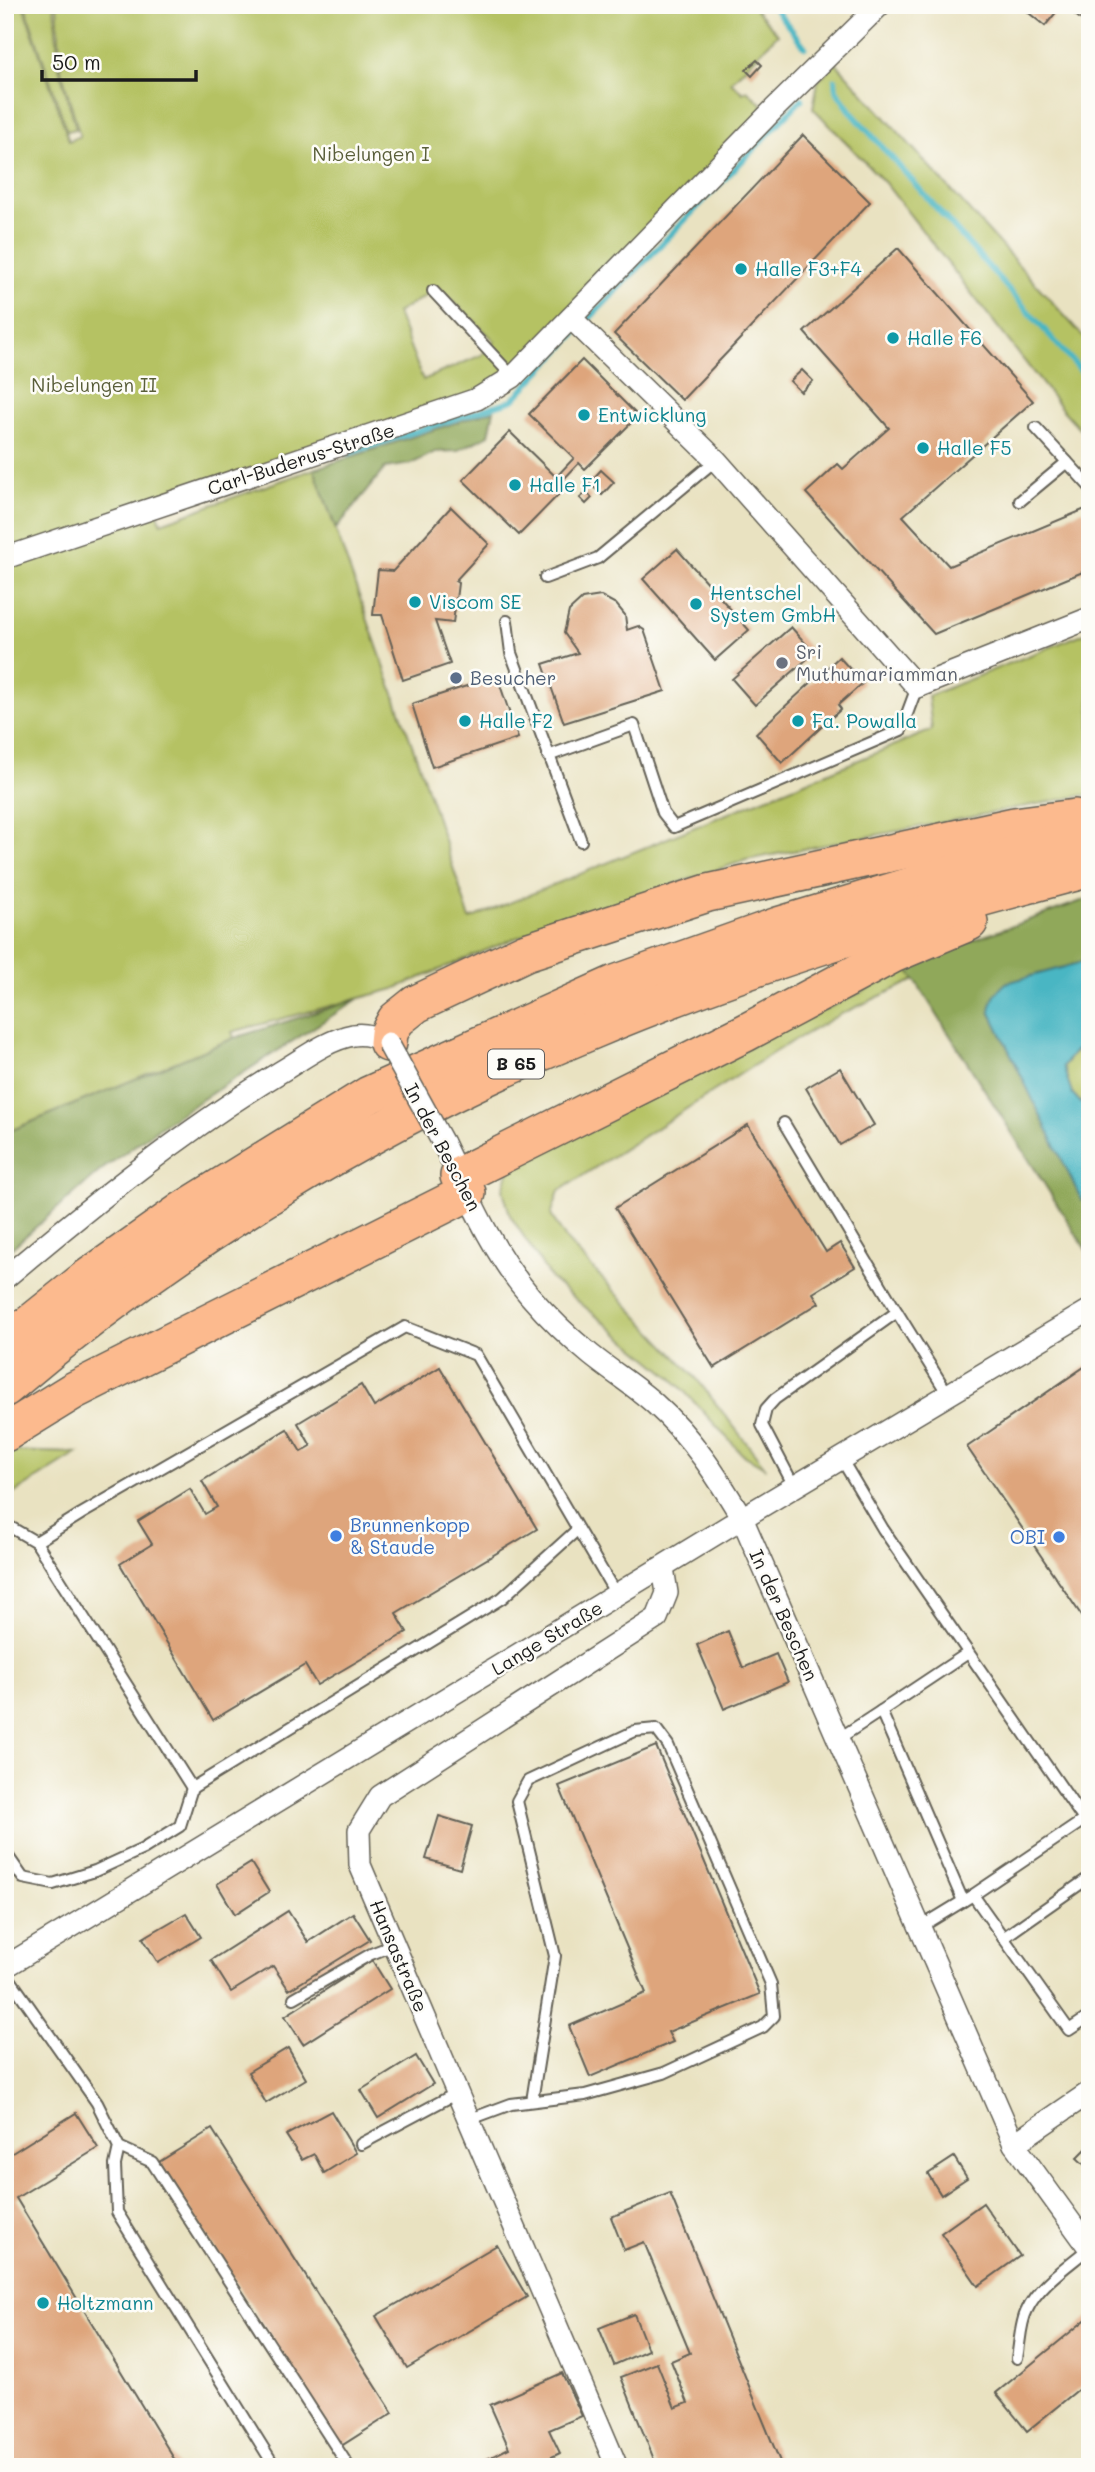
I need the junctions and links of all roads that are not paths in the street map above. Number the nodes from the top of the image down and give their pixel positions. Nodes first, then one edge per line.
1 (880, 5) edge
2 (433, 291) dead end
3 (571, 318) junction
4 (513, 377) junction
5 (1036, 428) dead end
6 (716, 460) junction
7 (1067, 462) junction
8 (1090, 487) edge
9 (1020, 501) dead end
10 (5, 558) edge
11 (545, 578) dead end
12 (1090, 618) edge
13 (507, 621) dead end
14 (918, 687) junction
15 (548, 756) junction
16 (1090, 816) edge
17 (1090, 832) edge
18 (581, 841) dead end
19 (1090, 870) edge
20 (388, 1043) junction
21 (784, 1123) dead end
22 (463, 1185) junction
23 (5, 1278) edge
24 (1090, 1310) edge
25 (897, 1312) junction
26 (5, 1344) edge
27 (5, 1388) edge
28 (949, 1396) junction
29 (5, 1433) edge
30 (842, 1460) junction
31 (795, 1488) junction
32 (742, 1518) junction
33 (5, 1524) edge
34 (578, 1530) junction
35 (36, 1542) junction
36 (663, 1568) junction
37 (617, 1596) junction
38 (968, 1654) junction
39 (881, 1711) junction
40 (838, 1738) junction
41 (192, 1788) junction
42 (5, 1852) edge
43 (1090, 1877) edge
44 (973, 1895) junction
45 (963, 1901) junction
46 (919, 1928) junction
47 (1003, 1938) junction
48 (394, 1945) junction
49 (5, 1969) edge
50 (294, 1998) dead end
51 (1090, 2016) edge
52 (1090, 2092) edge
53 (457, 2093) junction
54 (532, 2101) junction
55 (468, 2120) junction
56 (361, 2144) dead end
57 (1014, 2144) junction
58 (119, 2147) junction
59 (1089, 2249) edge
60 (1017, 2358) dead end
61 (275, 2467) edge
62 (349, 2467) edge
63 (617, 2467) edge

1 - 3 street, Carl-Buderus-Straße
2 - 4 lane
3 - 4 street, Carl-Buderus-Straße
3 - 6 street
4 - 10 street, Carl-Buderus-Straße
5 - 7 lane
6 - 11 lane
6 - 14 street
7 - 8 lane
7 - 9 lane
12 - 14 street
13 - 15 lane
14 - 15 lane
15 - 18 lane
16 - 20 highway
17 - 26 highway, B 65
19 - 22 highway
19 - 27 highway, B 65
20 - 22 street, In der Beschen, bridge
20 - 23 street
21 - 25 lane
22 - 29 highway
22 - 32 street, In der Beschen
24 - 28 street, Lange Straße
25 - 28 lane
25 - 31 lane
28 - 30 street, Lange Straße
30 - 31 street, Lange Straße
30 - 38 lane
31 - 32 street, Lange Straße
32 - 36 street, Lange Straße
32 - 40 street, In der Beschen
33 - 35 lane
34 - 35 lane
34 - 37 lane
34 - 41 lane
35 - 41 lane
36 - 37 street, Lange Straße
36 - 48 street, Hansastraße
37 - 49 street, Lange Straße
38 - 39 lane
38 - 44 lane
39 - 40 lane
39 - 45 lane
40 - 46 street, In der Beschen
41 - 42 lane
43 - 47 lane
44 - 45 lane
44 - 47 lane
45 - 46 lane
46 - 57 street, In der Beschen
47 - 51 lane
48 - 50 lane
48 - 53 street, Hansastraße
49 - 58 lane
52 - 57 street
53 - 55 street, Hansastraße
53 - 56 lane
54 - 54 lane
54 - 55 lane
55 - 63 street, Hansastraße
57 - 59 street, In der Beschen
58 - 61 lane
58 - 62 lane
59 - 60 lane

